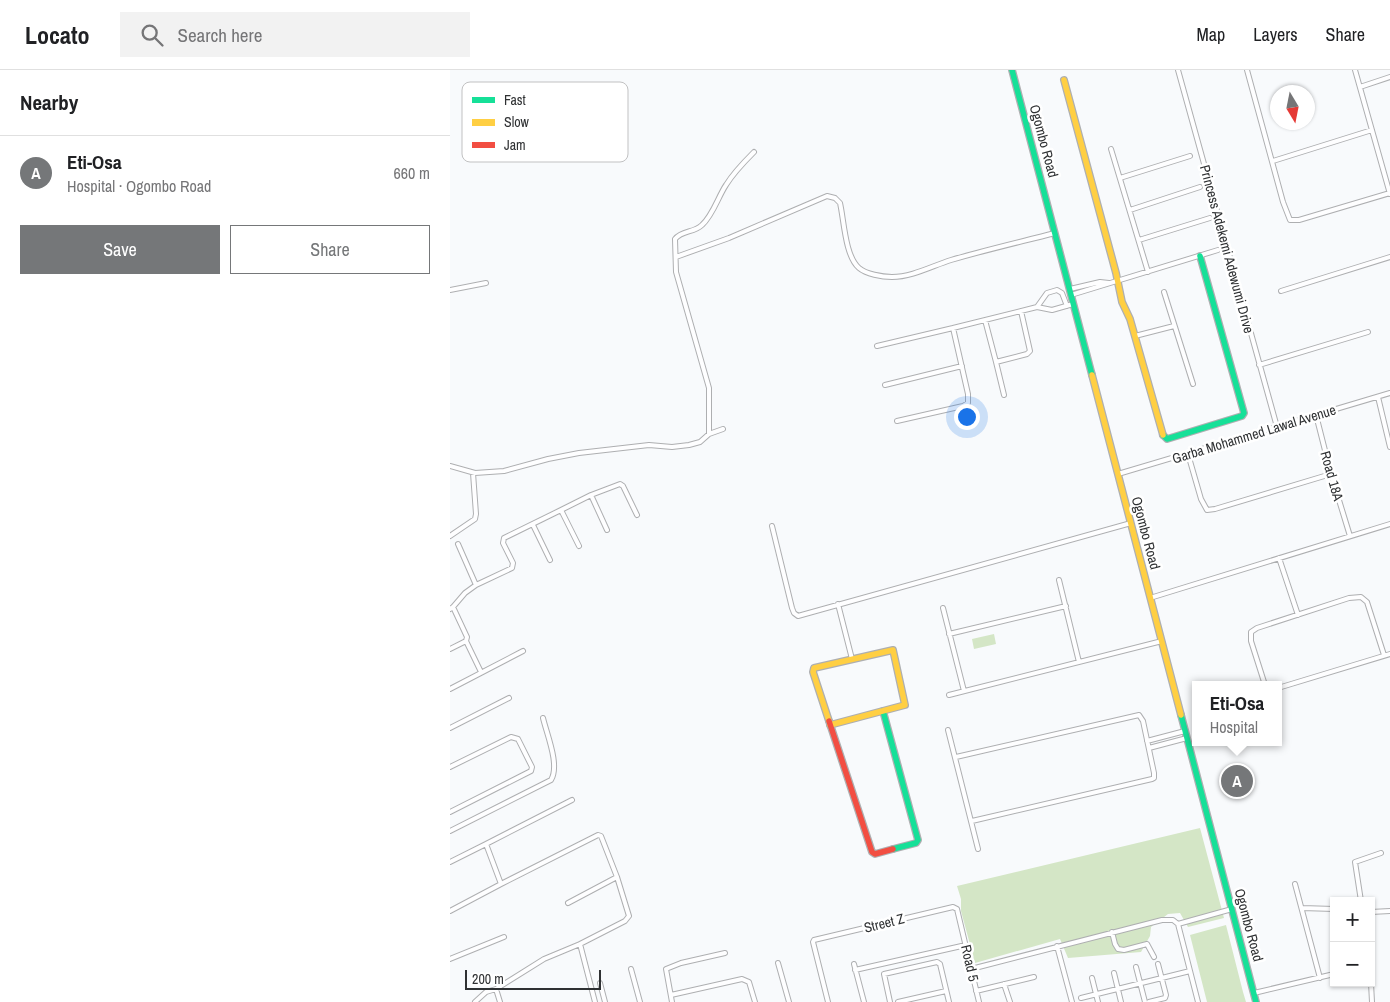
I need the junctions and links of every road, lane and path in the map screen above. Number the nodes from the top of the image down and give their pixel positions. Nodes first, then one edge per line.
1 (1012, 70) edge
2 (1178, 70) edge
3 (1247, 70) edge
4 (1355, 70) edge
5 (1390, 77) edge
6 (1064, 80) dead end
7 (1360, 87) junction
8 (1372, 130) junction
9 (1111, 149) dead end
10 (754, 152) dead end
11 (1190, 156) dead end
12 (1273, 160) junction
13 (1120, 178) junction
14 (1200, 187) dead end
15 (1390, 194) edge
16 (1130, 210) junction
17 (1210, 218) dead end
18 (1054, 233) junction
19 (1139, 240) junction
20 (1218, 250) dead end
21 (1200, 256) junction
22 (676, 257) junction
23 (1390, 257) edge
24 (1148, 272) junction
25 (1117, 280) junction
26 (486, 284) dead end
27 (450, 290) edge
28 (1281, 290) dead end
29 (1071, 292) junction
30 (1164, 292) dead end
31 (1070, 305) junction
32 (1036, 307) junction
33 (1020, 311) junction
34 (985, 320) junction
35 (1174, 326) junction
36 (953, 328) junction
37 (1368, 332) dead end
38 (1135, 336) junction
39 (877, 346) dead end
40 (996, 362) junction
41 (1259, 365) junction
42 (962, 366) junction
43 (1193, 384) dead end
44 (885, 385) dead end
45 (1390, 393) edge
46 (1004, 395) dead end
47 (1378, 397) junction
48 (1316, 415) junction
49 (897, 421) dead end
50 (1278, 427) junction
51 (723, 429) dead end
52 (709, 434) junction
53 (1390, 447) edge
54 (1188, 454) junction
55 (450, 466) edge
56 (473, 473) junction
57 (1118, 474) junction
58 (1330, 474) junction
59 (591, 496) junction
60 (561, 510) junction
61 (637, 515) dead end
62 (1131, 523) junction
63 (532, 524) junction
64 (1390, 524) edge
65 (772, 526) dead end
66 (607, 530) dead end
67 (450, 536) edge
68 (1350, 536) junction
69 (458, 544) dead end
70 (579, 546) dead end
71 (1279, 558) junction
72 (550, 560) dead end
73 (1059, 580) dead end
74 (476, 585) junction
75 (1150, 598) junction
76 (838, 604) junction
77 (1066, 606) junction
78 (452, 608) edge
79 (943, 608) dead end
80 (1298, 616) junction
81 (949, 634) junction
82 (466, 641) junction
83 (1162, 641) junction
84 (450, 649) edge
85 (523, 650) dead end
86 (1390, 654) edge
87 (1384, 656) junction
88 (852, 660) junction
89 (1078, 662) junction
90 (482, 672) junction
91 (1264, 681) edge
92 (1282, 687) edge
93 (450, 688) edge
94 (964, 691) junction
95 (949, 695) dead end
96 (509, 698) dead end
97 (883, 711) junction
98 (543, 718) dead end
99 (830, 725) junction
100 (450, 728) edge
101 (948, 730) dead end
102 (1186, 734) junction
103 (1147, 741) junction
104 (1149, 748) junction
105 (956, 757) junction
106 (450, 766) edge
107 (572, 800) dead end
108 (450, 812) edge
109 (972, 821) junction
110 (450, 831) edge
111 (486, 844) junction
112 (978, 848) dead end
113 (1381, 853) dead end
114 (450, 862) edge
115 (616, 876) junction
116 (501, 884) junction
117 (1295, 884) dead end
118 (1360, 897) edge
119 (568, 903) dead end
120 (1302, 908) junction
121 (1232, 909) junction
122 (1330, 909) edge
123 (450, 911) edge
124 (1390, 911) edge
125 (1375, 912) edge
126 (961, 924) joint
127 (1178, 924) junction
128 (1112, 932) junction
129 (504, 937) dead end
130 (580, 944) junction
131 (966, 945) junction
132 (1057, 946) junction
133 (724, 953) dead end
134 (1154, 957) dead end
135 (450, 958) edge
136 (778, 964) dead end
137 (854, 964) dead end
138 (1158, 964) dead end
139 (1136, 967) dead end
140 (631, 968) dead end
141 (971, 969) junction
142 (855, 970) junction
143 (1190, 971) junction
144 (1114, 973) dead end
145 (1330, 975) edge
146 (1034, 977) dead end
147 (1092, 978) dead end
148 (1162, 978) junction
149 (1320, 978) junction
150 (600, 983) dead end
151 (1004, 984) junction
152 (1140, 984) junction
153 (1371, 987) edge
154 (496, 989) junction
155 (1118, 989) junction
156 (946, 991) junction
157 (976, 991) junction
158 (1254, 993) junction
159 (1097, 995) junction
160 (671, 996) junction
161 (1166, 996) junction
162 (1081, 998) dead end
163 (475, 1002) edge
164 (500, 1002) edge
165 (595, 1002) edge
166 (605, 1002) edge
167 (640, 1002) edge
168 (672, 1002) edge
169 (755, 1002) edge
170 (789, 1002) edge
171 (828, 1002) edge
172 (864, 1002) edge
173 (890, 1002) edge
174 (898, 1002) edge
175 (949, 1002) edge
176 (979, 1002) edge
177 (1010, 1002) edge
178 (1072, 1002) edge
179 (1098, 1002) edge
180 (1121, 1002) edge
181 (1145, 1002) edge
182 (1149, 1002) edge
183 (1167, 1002) edge
184 (1198, 1002) edge
185 (1256, 1002) edge
186 (1372, 1002) edge

1 - 18 street, Ogombo Road
2 - 41 street, Princess Adekemi Adewumi Drive
3 - 12 street
4 - 7 street
5 - 7 street
6 - 25 street
7 - 8 street
8 - 12 street
8 - 15 street
9 - 13 street
10 - 22 street
11 - 13 street
12 - 15 street
13 - 16 street
14 - 16 street
16 - 19 street
17 - 19 street
18 - 22 street
18 - 29 street, Ogombo Road
19 - 24 street
20 - 21 street
21 - 24 street
21 - 38 street
22 - 52 street
23 - 28 street
24 - 25 street
25 - 29 street
25 - 38 street
26 - 27 street
29 - 31 street, Ogombo Road
30 - 35 street
31 - 32 street
31 - 32 street
31 - 57 street, Ogombo Road
32 - 33 street
33 - 34 street
33 - 40 street
34 - 36 street
34 - 40 street
35 - 38 street
35 - 43 street
36 - 39 street
36 - 42 street
37 - 41 street
40 - 46 street
41 - 50 street, Princess Adekemi Adewumi Drive
42 - 44 street
42 - 49 street
45 - 47 street, Garba Mohammed Lawal Avenue
47 - 48 street, Garba Mohammed Lawal Avenue
47 - 53 street
48 - 50 street, Garba Mohammed Lawal Avenue
48 - 58 street, Road 18A
50 - 54 street, Garba Mohammed Lawal Avenue
51 - 52 street
52 - 56 street
54 - 57 street, Garba Mohammed Lawal Avenue
54 - 58 street
55 - 56 street
56 - 67 street
57 - 62 street, Ogombo Road
58 - 68 street, Road 18A
59 - 60 street
59 - 61 street
59 - 66 street
60 - 63 street
60 - 70 street
62 - 75 street, Ogombo Road
62 - 76 street
63 - 72 street
63 - 74 street
64 - 68 street
65 - 76 street
68 - 71 street
69 - 74 street
71 - 75 street
71 - 80 street
73 - 77 street
74 - 78 street
75 - 83 street, Ogombo Road
76 - 88 street
77 - 81 street
77 - 89 street
78 - 82 street
79 - 81 street
80 - 87 street
80 - 91 street
81 - 94 street
82 - 84 street
82 - 90 street
83 - 89 street
83 - 102 street, Ogombo Road
85 - 90 street
86 - 87 street
87 - 92 street
88 - 97 street
88 - 99 street
89 - 94 street
90 - 93 street
94 - 95 street
96 - 100 street
97 - 99 street
97 - 99 street
98 - 110 street
101 - 105 street
102 - 103 street
102 - 104 street
102 - 121 street, Ogombo Road
103 - 104 street
103 - 105 street
104 - 109 street
105 - 109 street
106 - 108 street
107 - 111 street
109 - 112 street
111 - 114 street
111 - 116 street
113 - 118 street
115 - 116 street
115 - 119 street
115 - 130 street
116 - 123 street
117 - 120 street
120 - 122 street
120 - 149 street
121 - 127 street
121 - 158 street, Ogombo Road
124 - 125 street
126 - 131 street, Road 5
126 - 171 street, Street Z
127 - 128 street
127 - 143 street
128 - 132 street
128 - 134 street
129 - 135 street
130 - 154 street
130 - 165 street
131 - 141 street, Road 5
131 - 142 street
132 - 141 street
132 - 178 street
133 - 160 street
136 - 170 street
137 - 142 street
138 - 148 street
139 - 152 street
140 - 167 street
141 - 157 street, Road 5
142 - 172 street
143 - 148 street
143 - 184 street
144 - 155 street
145 - 149 street
146 - 151 street
147 - 159 street
148 - 152 street
148 - 161 street
149 - 158 street
150 - 166 street
151 - 157 street
151 - 177 street
152 - 155 street
152 - 181 street
153 - 186 street
154 - 163 street
154 - 164 street
155 - 159 street
155 - 180 street
156 - 173 street
156 - 174 street
156 - 175 street
157 - 176 street, Road 5
158 - 185 street, Ogombo Road
159 - 162 street
159 - 179 street
160 - 168 street
160 - 169 street
161 - 182 street
161 - 183 street

